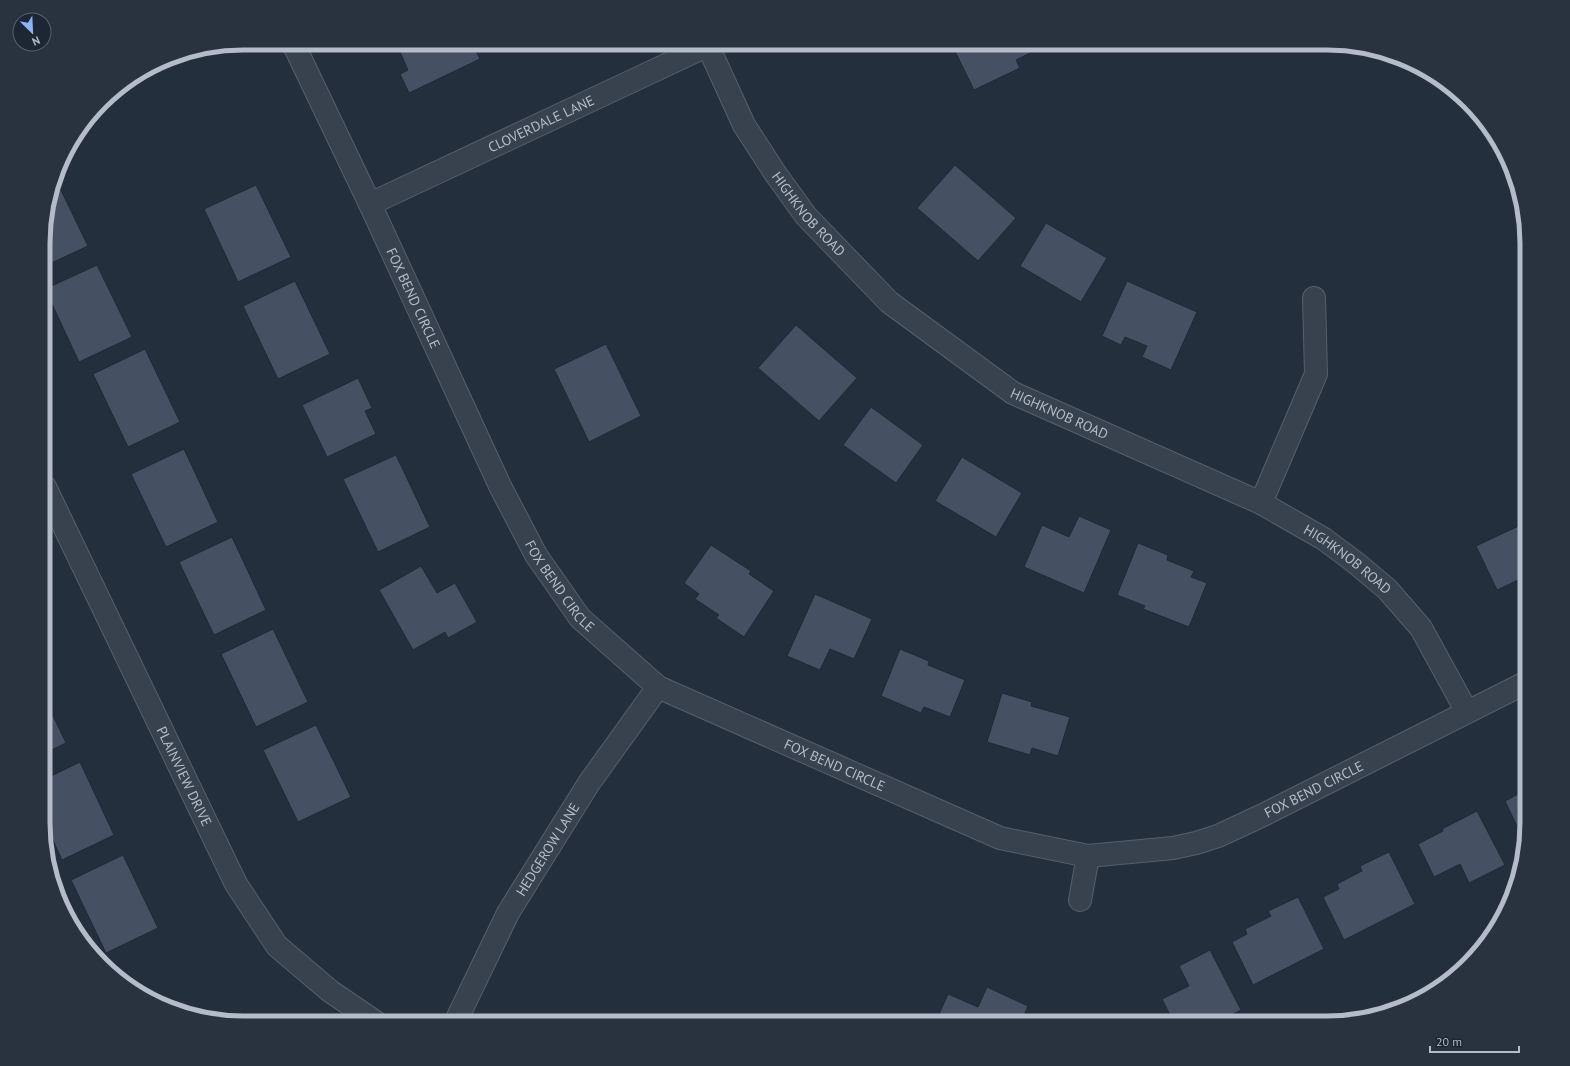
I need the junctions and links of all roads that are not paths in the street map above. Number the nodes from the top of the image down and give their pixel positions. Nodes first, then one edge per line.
1 (296, 50) edge
2 (697, 50) edge
3 (713, 50) edge
4 (370, 204) junction
5 (1314, 298) dead end
6 (50, 497) edge
7 (1261, 503) junction
8 (1520, 686) edge
9 (658, 687) junction
10 (1467, 712) junction
11 (1088, 856) junction
12 (1080, 900) dead end
13 (367, 1016) edge
14 (458, 1016) edge

1 - 4 street, FOX BEND CIRCLE
2 - 4 street, CLOVERDALE LANE
3 - 7 street, HIGHKNOB ROAD
4 - 9 street, FOX BEND CIRCLE
5 - 7 street
6 - 13 street, PLAINVIEW DRIVE
7 - 10 street, HIGHKNOB ROAD
8 - 10 street, FOX BEND CIRCLE
9 - 11 street, FOX BEND CIRCLE
9 - 14 street, HEDGEROW LANE
10 - 11 street, FOX BEND CIRCLE
11 - 12 street

